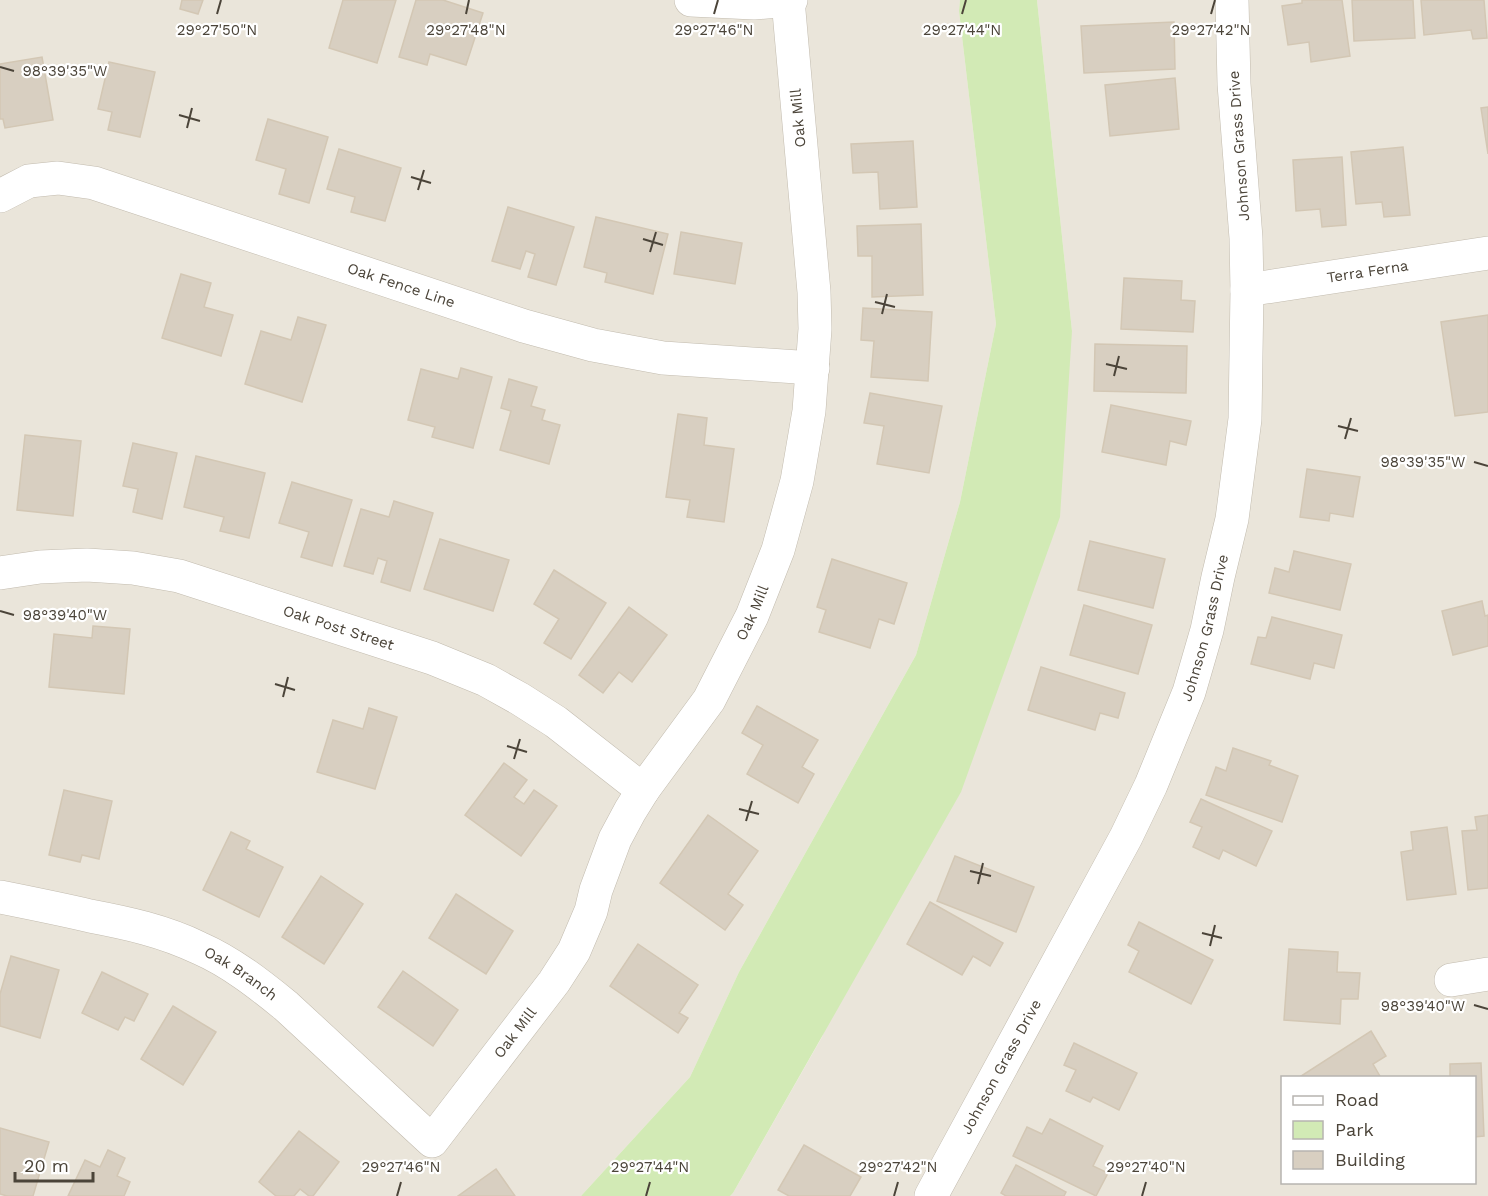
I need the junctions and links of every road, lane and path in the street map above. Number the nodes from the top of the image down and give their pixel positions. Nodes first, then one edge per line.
1 (691, 0) edge
2 (789, 0) edge
3 (1232, 0) edge
4 (0, 196) edge
5 (1488, 254) edge
6 (1247, 290) junction
7 (813, 368) junction
8 (0, 573) edge
9 (643, 790) junction
10 (0, 897) edge
11 (1488, 974) edge
12 (1451, 980) dead end
13 (432, 1141) joint
14 (932, 1196) edge

1 - 2 street
2 - 7 street, Oak Mill
3 - 6 street, Johnson Grass Drive
4 - 7 street, Oak Fence Line
5 - 6 street, Terra Ferna
6 - 14 street, Johnson Grass Drive
7 - 9 street, Oak Mill
8 - 9 street, Oak Post Street
9 - 13 street, Oak Mill
10 - 13 street, Oak Branch
11 - 12 street

